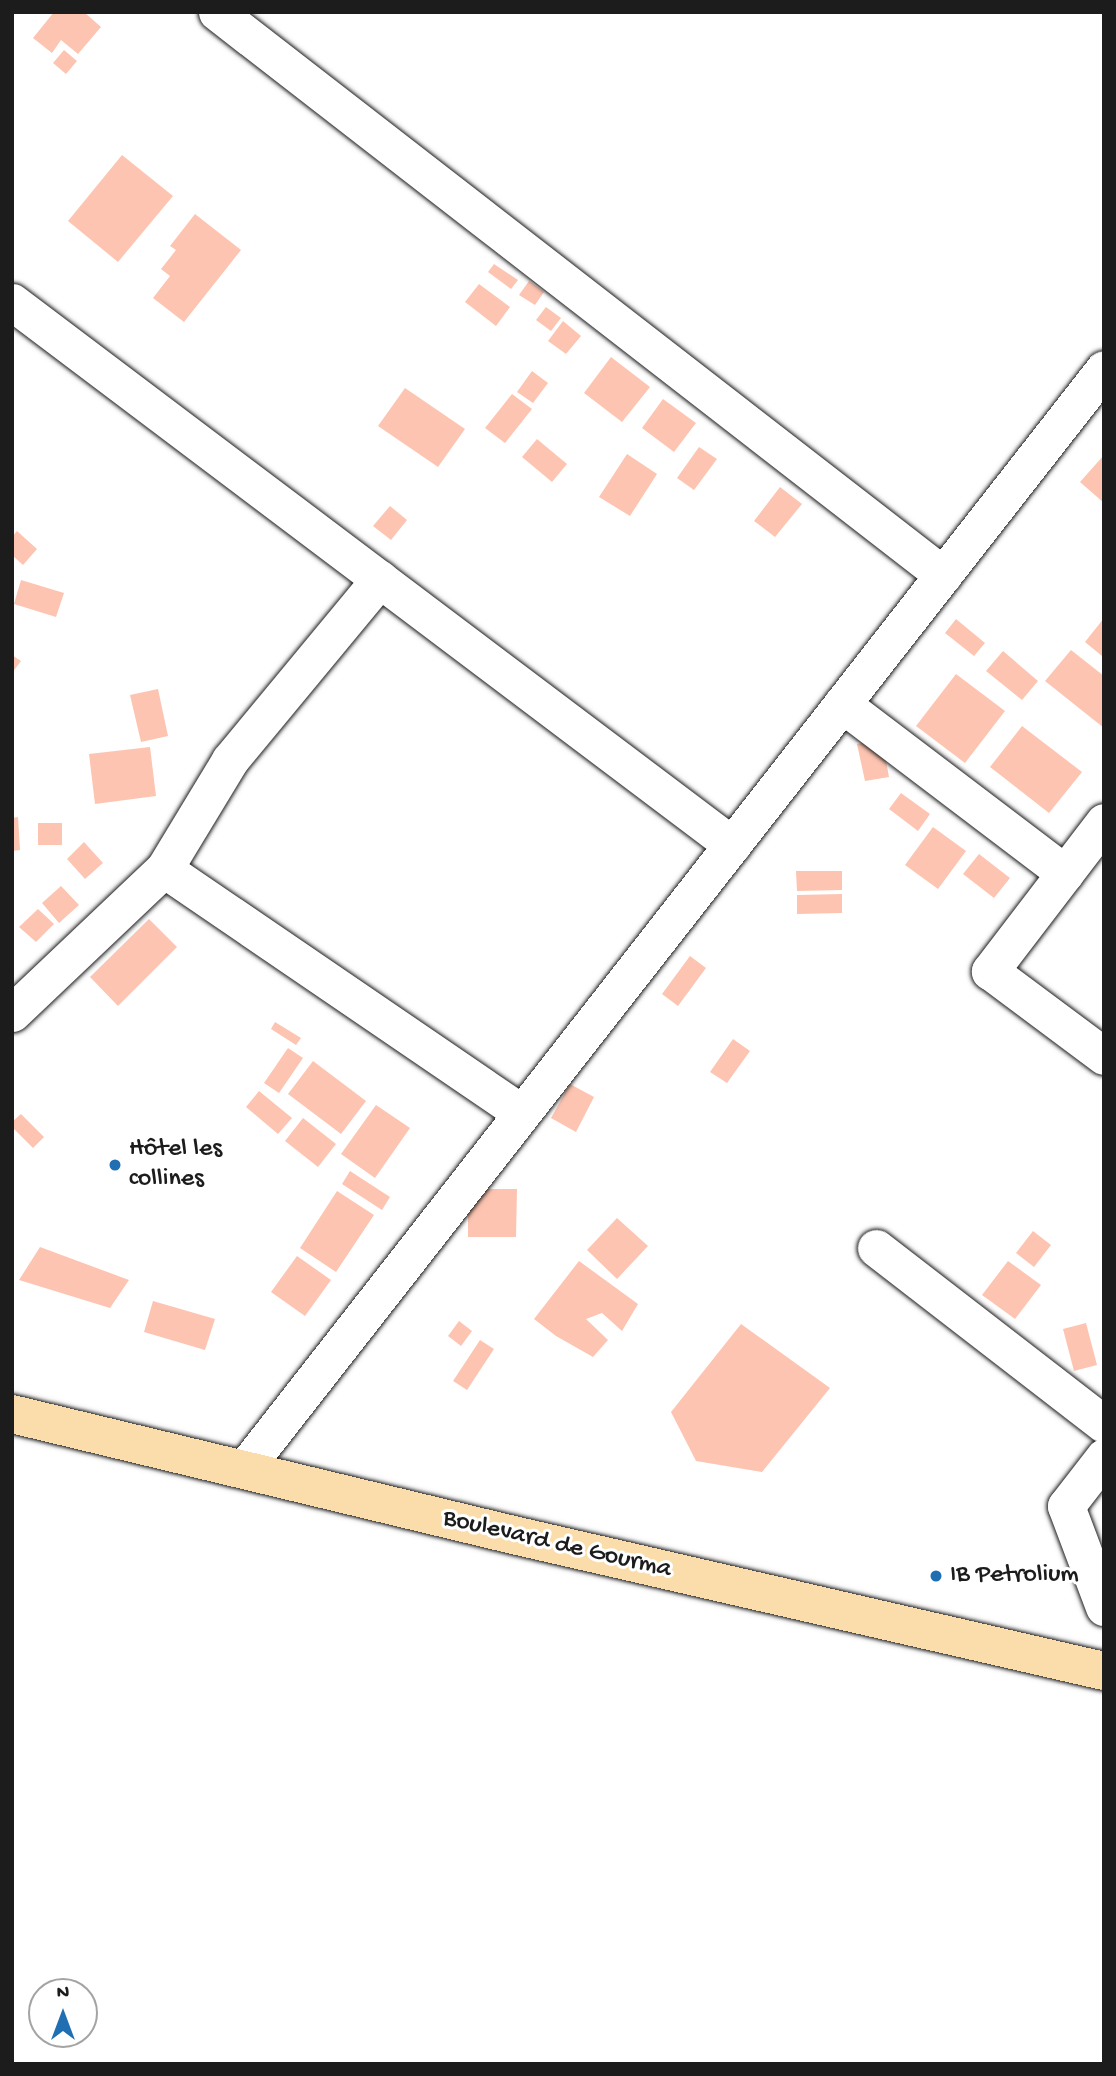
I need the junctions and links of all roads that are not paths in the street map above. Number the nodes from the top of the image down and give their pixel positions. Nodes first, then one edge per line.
1 (217, 12) edge
2 (12, 302) edge
3 (1104, 369) edge
4 (943, 575) junction
5 (380, 579) junction
6 (842, 704) junction
7 (1104, 822) edge
8 (732, 845) junction
9 (164, 869) junction
10 (1065, 873) junction
11 (12, 1013) edge
12 (1104, 1056) edge
13 (522, 1113) junction
14 (876, 1248) dead end
15 (12, 1414) edge
16 (1104, 1424) edge
17 (1104, 1457) edge
18 (244, 1469) junction
19 (1104, 1607) edge
20 (1104, 1671) edge

1 - 4 street
2 - 5 street
3 - 4 street
4 - 6 street
5 - 8 street
5 - 9 street
6 - 8 street
6 - 10 street
7 - 10 street
8 - 13 street
9 - 11 street
9 - 13 street
10 - 12 street
13 - 18 street
14 - 16 street
15 - 18 main road, Boulevard de Gourma
17 - 19 street
18 - 20 main road, Boulevard de Gourma

